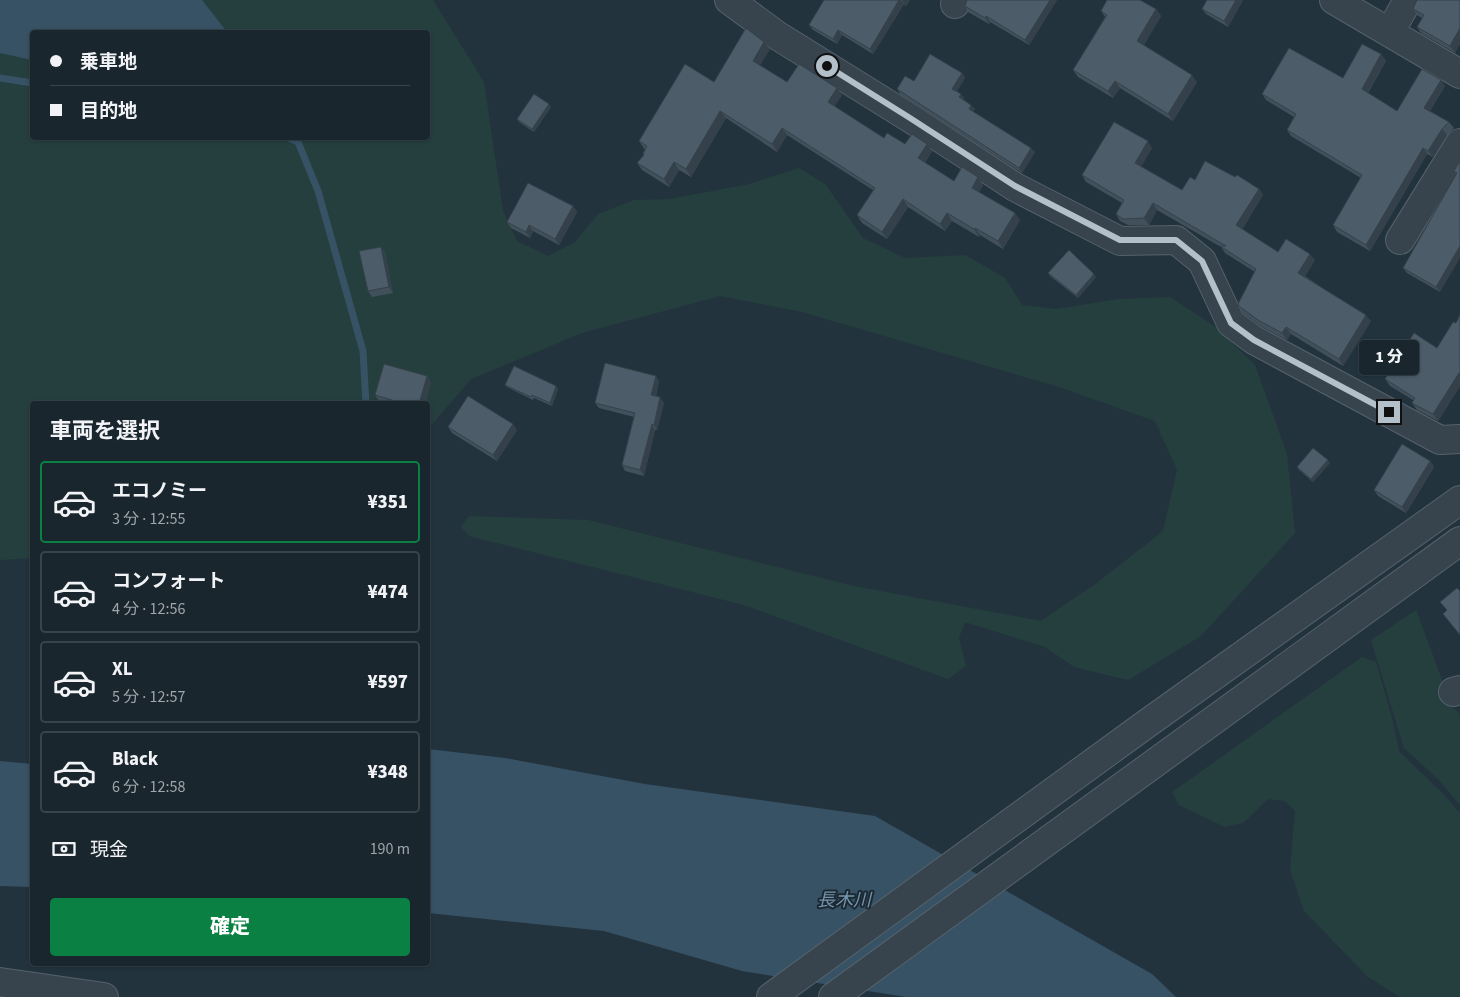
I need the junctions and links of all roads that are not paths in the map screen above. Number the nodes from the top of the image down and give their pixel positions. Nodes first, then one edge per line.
1 (729, 0) edge
2 (1334, 0) edge
3 (1408, 0) edge
4 (1390, 32) junction
5 (1460, 74) edge
6 (1460, 143) edge
7 (1400, 240) dead end
8 (1460, 439) edge
9 (1460, 500) edge
10 (1460, 541) edge
11 (0, 982) edge
12 (104, 997) edge
13 (771, 997) edge
14 (833, 997) edge

1 - 8 street
2 - 4 street
3 - 4 street
4 - 5 street
6 - 7 street
9 - 13 street
10 - 14 street
11 - 12 street

